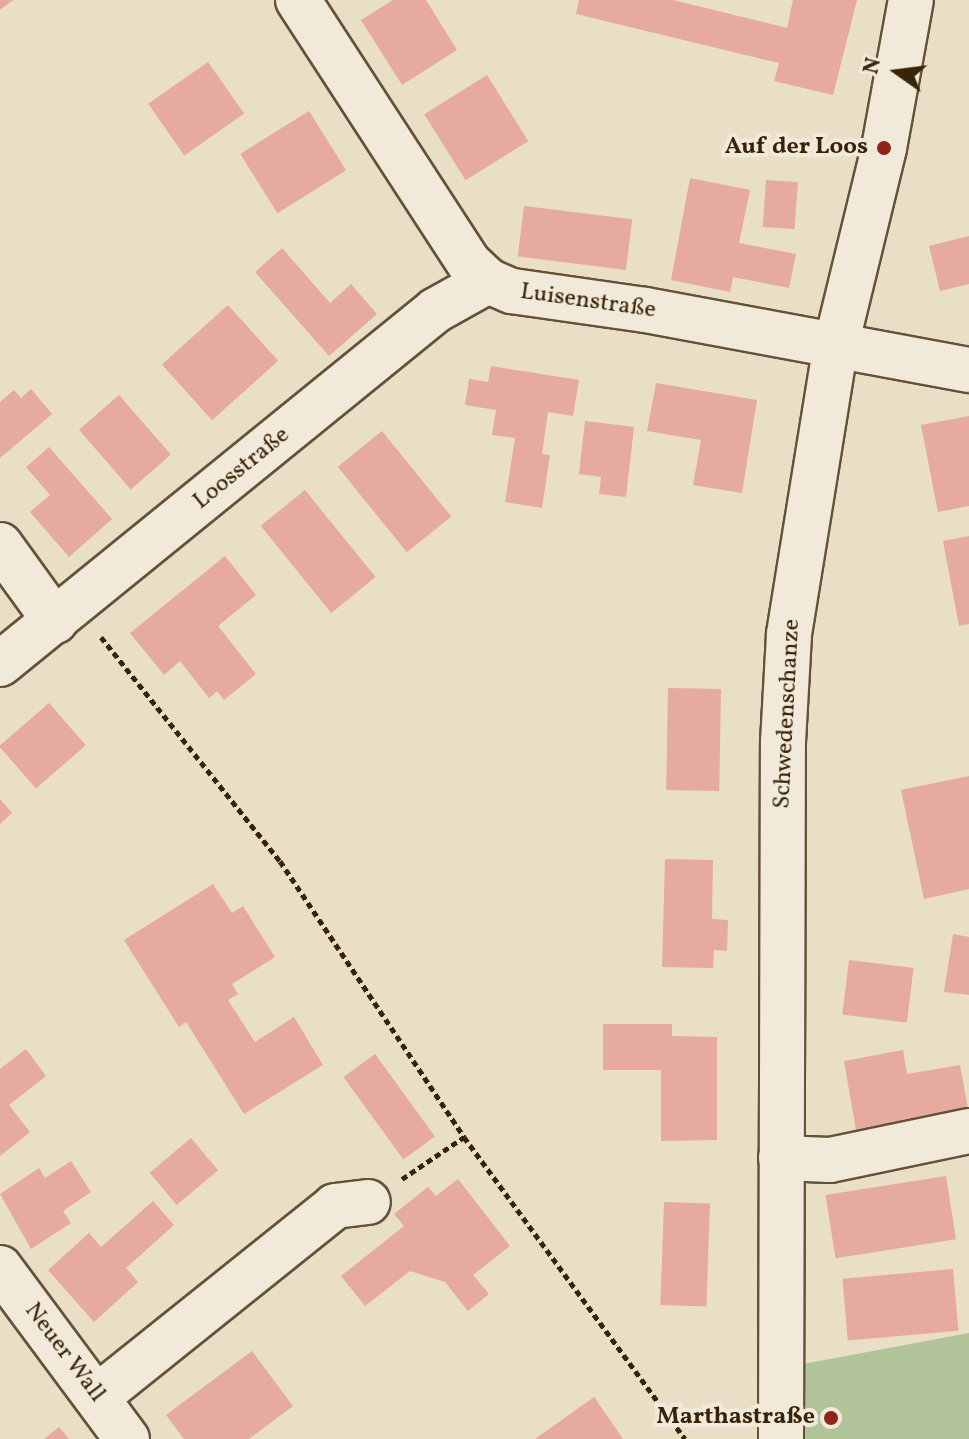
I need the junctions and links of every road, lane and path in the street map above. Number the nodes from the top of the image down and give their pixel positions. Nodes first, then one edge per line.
1 (298, 0) edge
2 (911, 0) edge
3 (488, 281) junction
4 (836, 345) junction
5 (969, 370) edge
6 (0, 545) edge
7 (65, 613) junction
8 (0, 664) edge
9 (969, 1131) edge
10 (464, 1137) junction
11 (781, 1158) junction
12 (368, 1202) joint
13 (0, 1268) edge
14 (97, 1397) junction
15 (127, 1439) edge
16 (685, 1439) edge
17 (781, 1439) edge

1 - 3 street, Luisenstraße
2 - 4 street, Schwedenschanze
3 - 4 street, Luisenstraße
3 - 7 street, Loosstraße
4 - 5 street, Luisenstraße
4 - 11 street, Schwedenschanze
6 - 7 street
7 - 8 street, Loosstraße
7 - 10 path
9 - 11 street
10 - 12 path
10 - 16 path
11 - 17 street, Schwedenschanze
12 - 14 street
13 - 14 street, Neuer Wall
14 - 15 street, Neuer Wall

